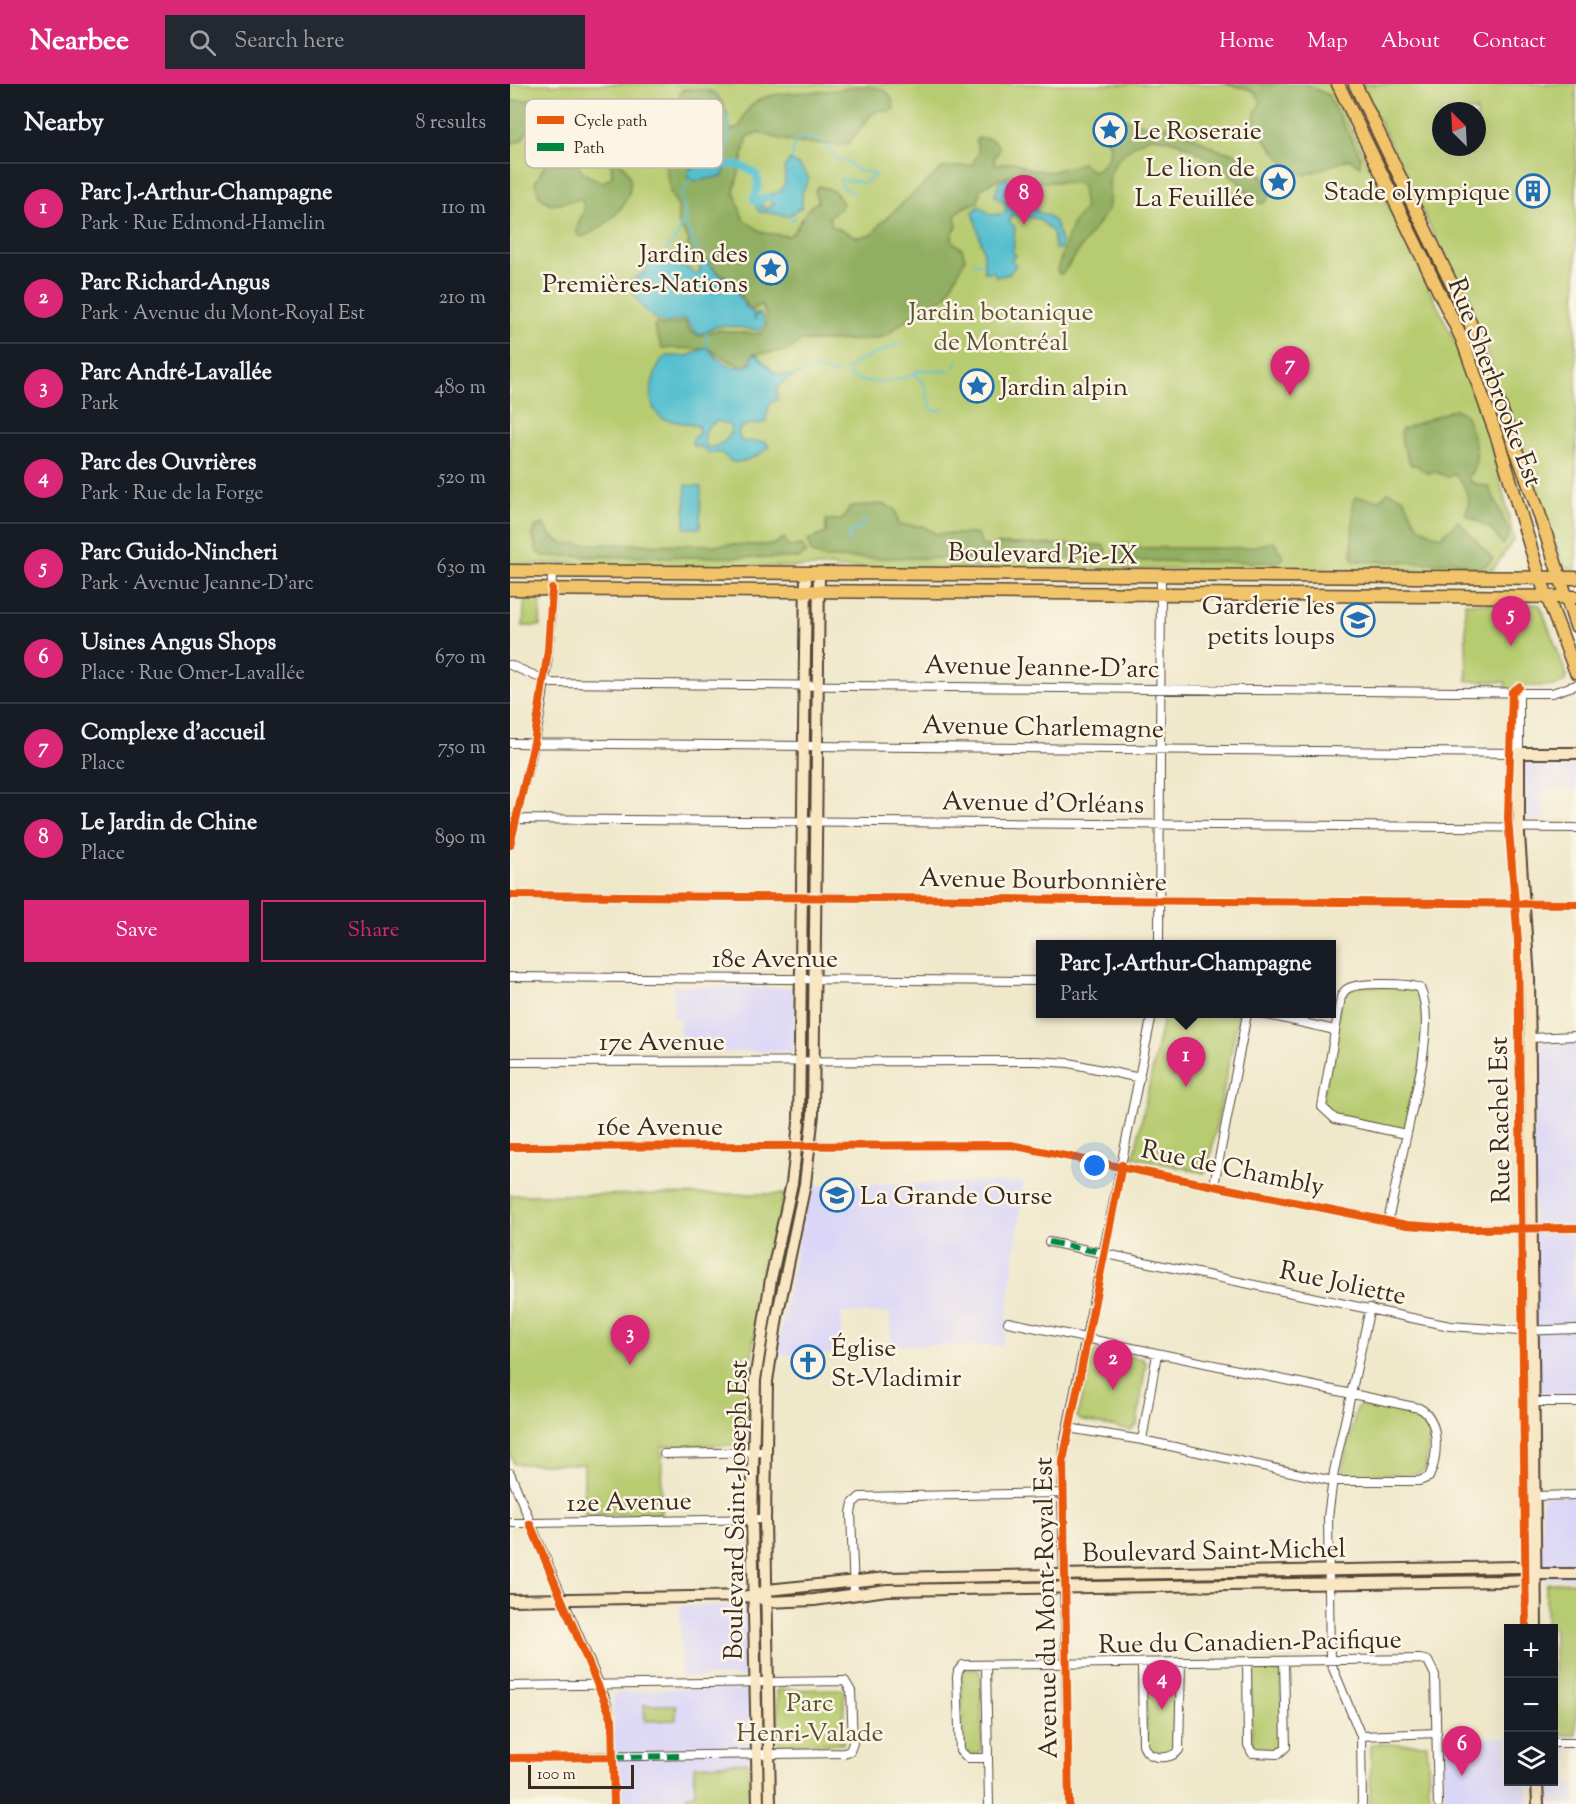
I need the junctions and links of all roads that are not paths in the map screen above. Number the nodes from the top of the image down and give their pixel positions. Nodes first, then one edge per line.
1 (1355, 84) edge
2 (1340, 88) edge
3 (510, 571) edge
4 (552, 571) junction
5 (806, 573) junction
6 (819, 573) junction
7 (1161, 576) junction
8 (1540, 578) junction
9 (1559, 578) junction
10 (1576, 578) edge
11 (510, 589) edge
12 (552, 590) junction
13 (805, 592) junction
14 (819, 592) junction
15 (1161, 594) junction
16 (1547, 597) junction
17 (1571, 597) edge
18 (1576, 626) edge
19 (510, 665) edge
20 (1576, 672) edge
21 (544, 682) junction
22 (805, 684) junction
23 (817, 685) junction
24 (1576, 685) edge
25 (1162, 688) junction
26 (1519, 692) junction
27 (510, 743) edge
28 (534, 743) junction
29 (810, 746) junction
30 (1160, 750) junction
31 (1519, 753) junction
32 (1576, 753) edge
33 (512, 819) edge
34 (810, 821) junction
35 (1160, 824) junction
36 (1518, 826) junction
37 (1576, 828) edge
38 (510, 845) edge
39 (510, 895) edge
40 (809, 897) junction
41 (1159, 902) junction
42 (1524, 904) junction
43 (1576, 904) edge
44 (1159, 940) edge
45 (510, 977) edge
46 (802, 979) junction
47 (815, 979) junction
48 (1036, 981) edge
49 (1151, 1018) edge
50 (1247, 1018) edge
51 (1282, 1018) edge
52 (1335, 1029) junction
53 (1576, 1036) edge
54 (1530, 1038) junction
55 (510, 1062) edge
56 (801, 1062) junction
57 (815, 1062) junction
58 (1140, 1078) junction
59 (1406, 1134) junction
60 (510, 1147) edge
61 (797, 1147) junction
62 (810, 1147) junction
63 (1122, 1165) junction
64 (1214, 1185) junction
65 (1388, 1221) junction
66 (1576, 1228) edge
67 (1531, 1229) junction
68 (1049, 1242) dead end
69 (1104, 1253) junction
70 (1370, 1308) junction
71 (1008, 1322) dead end
72 (1576, 1329) edge
73 (1534, 1330) junction
74 (1086, 1340) junction
75 (1157, 1354) junction
76 (1350, 1394) junction
77 (1534, 1402) junction
78 (1576, 1402) edge
79 (1068, 1428) junction
80 (1142, 1440) junction
81 (753, 1452) junction
82 (765, 1452) junction
83 (664, 1454) dead end
84 (510, 1473) edge
85 (1333, 1481) junction
86 (1062, 1493) junction
87 (1535, 1496) junction
88 (1576, 1496) edge
89 (752, 1519) junction
90 (765, 1519) junction
91 (510, 1523) edge
92 (530, 1523) junction
93 (1329, 1571) junction
94 (1534, 1574) junction
95 (1576, 1574) edge
96 (1064, 1575) junction
97 (854, 1582) junction
98 (1329, 1584) junction
99 (1064, 1588) junction
100 (767, 1590) junction
101 (854, 1594) junction
102 (753, 1596) junction
103 (561, 1599) junction
104 (510, 1600) edge
105 (767, 1602) junction
106 (1536, 1624) edge
107 (1330, 1661) junction
108 (1284, 1662) junction
109 (1142, 1663) junction
110 (1181, 1663) junction
111 (1246, 1663) junction
112 (1066, 1664) junction
113 (986, 1666) junction
114 (755, 1682) junction
115 (769, 1682) junction
116 (599, 1684) junction
117 (510, 1686) edge
118 (1437, 1733) junction
119 (1361, 1736) junction
120 (1558, 1743) edge
121 (1576, 1743) edge
122 (757, 1754) junction
123 (770, 1754) junction
124 (613, 1757) junction
125 (510, 1758) edge
126 (988, 1758) junction
127 (1537, 1786) edge
128 (614, 1804) edge
129 (758, 1804) edge
130 (770, 1804) edge
131 (989, 1804) edge
132 (1069, 1804) edge
133 (1362, 1804) edge
134 (1438, 1804) edge
135 (1538, 1804) edge

1 - 9 main road, Rue Sherbrooke Est
2 - 8 main road, Rue Sherbrooke Est
3 - 4 main road, Boulevard Pie-IX
4 - 5 main road, Boulevard Pie-IX
4 - 12 street
5 - 6 main road, Boulevard Pie-IX
5 - 13 main road, Boulevard Saint-Joseph Est
6 - 7 main road, Boulevard Pie-IX
6 - 14 main road, Boulevard Saint-Joseph Est
7 - 8 main road, Boulevard Pie-IX
7 - 15 street
8 - 9 main road, Boulevard Pie-IX
8 - 16 main road, Rue Sherbrooke Est
9 - 10 main road, Boulevard Pie-IX
9 - 17 main road, Rue Sherbrooke Est
11 - 12 main road, Boulevard Pie-IX
12 - 13 main road, Boulevard Pie-IX
12 - 21 street
13 - 14 main road, Boulevard Pie-IX
13 - 22 main road, Boulevard Saint-Joseph Est
14 - 15 main road, Boulevard Pie-IX
14 - 23 main road, Boulevard Saint-Joseph Est
15 - 16 main road, Boulevard Pie-IX
15 - 25 street
16 - 17 main road, Boulevard Pie-IX
16 - 20 main road, Rue Sherbrooke Est
17 - 18 main road, Rue Sherbrooke Est
19 - 21 street, Avenue Jeanne-D'arc
21 - 22 street, Avenue Jeanne-D'arc
21 - 28 street
22 - 23 street, Avenue Jeanne-D'arc
22 - 29 main road, Boulevard Saint-Joseph Est
23 - 25 street, Avenue Jeanne-D'arc
23 - 29 main road, Boulevard Saint-Joseph Est
24 - 26 street, Avenue Jeanne-D'arc
25 - 26 street, Avenue Jeanne-D'arc
25 - 30 street
26 - 31 street, Rue Rachel Est
27 - 28 street, Avenue Charlemagne
28 - 29 street, Avenue Charlemagne
28 - 33 street
29 - 30 street, Avenue Charlemagne
29 - 34 main road, Boulevard Saint-Joseph Est
30 - 31 street, Avenue Charlemagne
30 - 35 street
31 - 32 main road, Avenue Charlemagne
31 - 36 main road, Rue Rachel Est
33 - 34 street, Avenue d'Orléans
33 - 38 street
34 - 35 street, Avenue d'Orléans
34 - 40 main road, Boulevard Saint-Joseph Est
35 - 36 street, Avenue d'Orléans
35 - 41 street
36 - 37 street, Avenue d'Orléans
36 - 42 main road, Rue Rachel Est
39 - 40 street, Avenue Bourbonnière
40 - 41 street, Avenue Bourbonnière
40 - 46 main road, Boulevard Saint-Joseph Est
40 - 47 main road, Boulevard Saint-Joseph Est
41 - 42 street, Avenue Bourbonnière
41 - 44 street
42 - 43 street, Avenue Bourbonnière
42 - 54 main road, Rue Rachel Est
45 - 46 street, 18e Avenue
46 - 47 street, 18e Avenue
46 - 56 main road, Boulevard Saint-Joseph Est
47 - 48 street, 18e Avenue
47 - 57 main road, Boulevard Saint-Joseph Est
49 - 58 street, Avenue du Mont-Royal Est
50 - 64 street
51 - 52 street
52 - 59 street
52 - 59 street
53 - 54 street
54 - 67 main road, Rue Rachel Est
55 - 56 street, 17e Avenue
56 - 57 street, 17e Avenue
56 - 61 main road, Boulevard Saint-Joseph Est
57 - 58 street, 17e Avenue
57 - 62 main road, Boulevard Saint-Joseph Est
58 - 63 street, Avenue du Mont-Royal Est
59 - 65 street
60 - 61 street, 16e Avenue
61 - 62 street, 16e Avenue
61 - 81 main road, Boulevard Saint-Joseph Est
62 - 63 street, Rue de Chambly
62 - 82 main road, Boulevard Saint-Joseph Est
63 - 64 street, Rue de Chambly
63 - 69 street, Avenue du Mont-Royal Est
64 - 65 street, Rue de Chambly
65 - 67 street, Rue de Chambly
66 - 67 street, Rue de Chambly
67 - 73 main road, Rue Rachel Est
68 - 69 street, Rue Joliette
69 - 70 street, Rue Joliette
69 - 74 street, Avenue du Mont-Royal Est
70 - 73 street, Rue Joliette
70 - 76 street
71 - 74 street
72 - 73 street, Rue Joliette
73 - 77 main road, Rue Rachel Est
74 - 75 street
74 - 79 street, Avenue du Mont-Royal Est
75 - 76 street
75 - 80 street
76 - 85 street
76 - 85 street
77 - 78 street
77 - 87 main road, Rue Rachel Est
79 - 80 street
79 - 86 street, Avenue du Mont-Royal Est
80 - 85 street
81 - 82 street
81 - 83 street
81 - 89 main road, Boulevard Saint-Joseph Est
82 - 90 main road, Boulevard Saint-Joseph Est
84 - 92 street
85 - 93 street
86 - 96 street, Avenue du Mont-Royal Est
86 - 97 street
87 - 88 street
87 - 94 main road, Rue Rachel Est
89 - 90 street, 12e Avenue
89 - 92 street, 12e Avenue
89 - 102 main road, Boulevard Saint-Joseph Est
90 - 100 main road, Boulevard Saint-Joseph Est
91 - 92 street, 12e Avenue
92 - 103 street
93 - 94 main road, Boulevard Saint-Michel
93 - 96 main road, Boulevard Saint-Michel
93 - 98 street
94 - 95 main road
94 - 98 main road, Boulevard Saint-Michel
94 - 106 main road, Rue Rachel Est
96 - 97 main road, Boulevard Saint-Michel
96 - 99 street, Avenue du Mont-Royal Est
97 - 100 main road, Boulevard Saint-Michel
97 - 101 street
98 - 99 main road, Boulevard Saint-Michel
98 - 107 street
99 - 101 main road, Boulevard Saint-Michel
99 - 112 street, Avenue du Mont-Royal Est
100 - 102 main road, Boulevard Saint-Michel
100 - 105 main road, Boulevard Saint-Joseph Est
101 - 105 main road, Boulevard Saint-Michel
102 - 103 main road, Boulevard Saint-Michel
102 - 105 main road, Boulevard Saint-Michel
102 - 114 main road, Boulevard Saint-Joseph Est
103 - 104 main road, Boulevard Saint-Michel
103 - 116 street
105 - 115 main road, Boulevard Saint-Joseph Est
107 - 108 street, Rue du Canadien-Pacifique
107 - 118 street, Rue du Canadien-Pacifique
107 - 119 street
108 - 111 street, Rue du Canadien-Pacifique
108 - 111 street
109 - 110 street, Rue du Canadien-Pacifique
109 - 110 street
109 - 112 street, Rue du Canadien-Pacifique
110 - 111 street, Rue du Canadien-Pacifique
112 - 113 street, Rue du Canadien-Pacifique
112 - 132 street, Avenue du Mont-Royal Est
113 - 126 street
113 - 126 street, Rue du Canadien-Pacifique
114 - 115 street
114 - 116 street
114 - 122 main road, Boulevard Saint-Joseph Est
115 - 123 main road, Boulevard Saint-Joseph Est
115 - 123 street
116 - 117 street
116 - 124 street
118 - 119 street
118 - 134 street
119 - 133 street
120 - 121 street
122 - 123 street
122 - 124 street
122 - 129 main road, Boulevard Saint-Joseph Est
123 - 130 main road, Boulevard Saint-Joseph Est
124 - 125 street
124 - 128 street
126 - 131 street
127 - 135 main road

